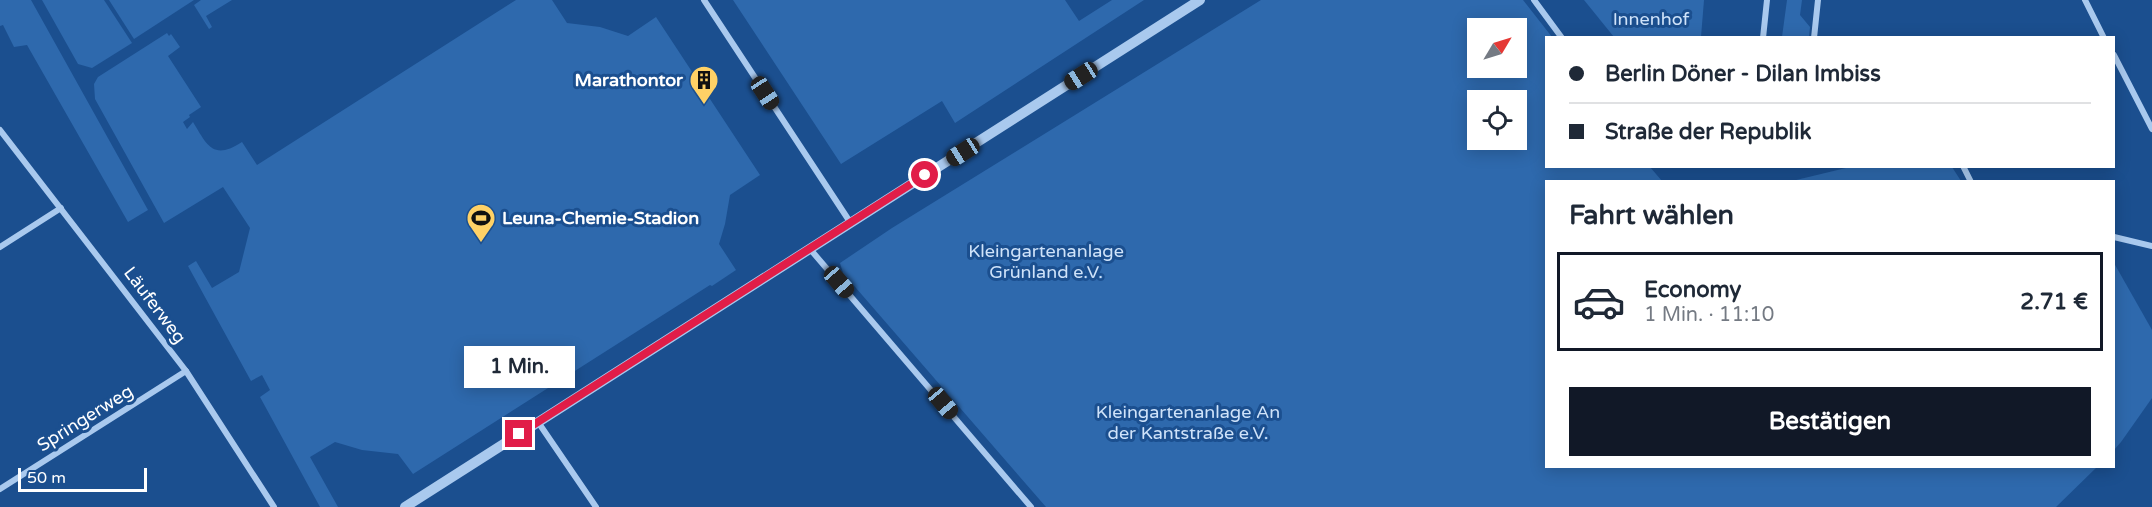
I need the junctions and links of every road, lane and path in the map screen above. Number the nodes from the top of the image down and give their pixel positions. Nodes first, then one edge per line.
1 (704, 0) edge
2 (1200, 0) edge
3 (1534, 0) edge
4 (1767, 0) edge
5 (1818, 0) edge
6 (2085, 0) edge
7 (1561, 36) edge
8 (1763, 36) edge
9 (1814, 36) edge
10 (2103, 36) edge
11 (2115, 57) edge
12 (2152, 129) edge
13 (0, 130) edge
14 (62, 208) junction
15 (850, 222) junction
16 (2115, 237) edge
17 (2152, 246) edge
18 (0, 247) edge
19 (810, 249) junction
20 (186, 371) junction
21 (538, 422) junction
22 (0, 489) edge
23 (274, 507) edge
24 (405, 507) edge
25 (596, 507) edge
26 (1031, 507) edge

1 - 15 street
2 - 15 street
3 - 7 street
4 - 8 street
5 - 9 street
6 - 10 street
11 - 12 street
13 - 14 street, Läuferweg
14 - 18 street
14 - 20 street, Läuferweg
15 - 19 street
16 - 17 street
19 - 21 street
19 - 26 street
20 - 22 street, Springerweg
20 - 23 street, Läuferweg
21 - 24 street
21 - 25 street

